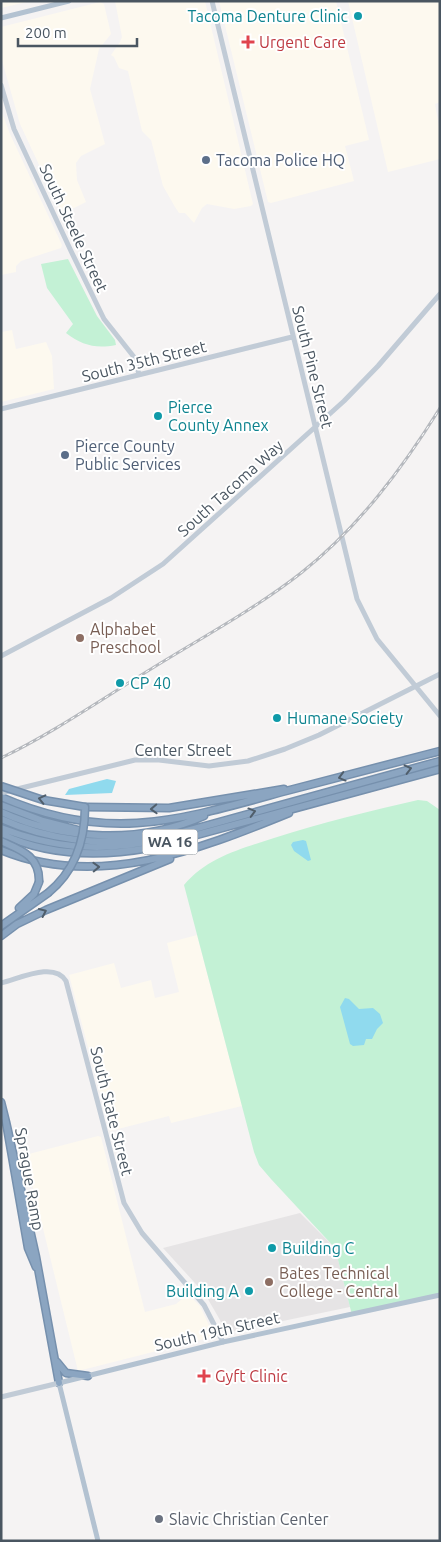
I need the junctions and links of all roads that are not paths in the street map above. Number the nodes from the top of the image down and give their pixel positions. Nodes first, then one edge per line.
1 (69, 1) edge
2 (212, 1) edge
3 (1, 18) edge
4 (1, 85) edge
5 (440, 294) edge
6 (292, 337) junction
7 (139, 374) junction
8 (1, 410) edge
9 (315, 428) junction
10 (1, 656) edge
11 (440, 674) edge
12 (414, 687) junction
13 (440, 716) edge
14 (440, 751) edge
15 (440, 761) edge
16 (440, 769) edge
17 (1, 786) edge
18 (296, 789) junction
19 (1, 794) edge
20 (1, 798) edge
21 (1, 805) edge
22 (306, 806) junction
23 (85, 807) junction
24 (222, 809) junction
25 (1, 812) edge
26 (1, 819) edge
27 (222, 820) junction
28 (1, 828) edge
29 (46, 831) junction
30 (83, 832) junction
31 (236, 832) junction
32 (1, 834) edge
33 (1, 841) edge
34 (33, 842) junction
35 (1, 850) edge
36 (1, 922) edge
37 (1, 926) edge
38 (1, 936) edge
39 (1, 983) edge
40 (1, 1102) edge
41 (440, 1295) edge
42 (223, 1342) junction
43 (54, 1357) junction
44 (88, 1376) junction
45 (59, 1383) junction
46 (1, 1396) edge
47 (98, 1541) edge

1 - 3 main road
2 - 6 main road, South Pine Street
4 - 7 main road, South Steele Street
5 - 9 main road, South Tacoma Way
6 - 7 main road, South 35th Street
6 - 9 main road, South Pine Street
7 - 8 main road, South 35th Street
9 - 10 main road, South Tacoma Way
9 - 12 main road, South Pine Street
11 - 12 main road, Center Street
12 - 13 main road, South Pine Street
12 - 19 main road, Center Street
14 -> 18 highway, WA 16
27 -> 15 highway
16 - 22 highway, WA 16
23 -> 17 highway, bridge
18 -> 23 highway
18 - 24 highway, WA 16
20 - 24 highway, WA 16
21 - 30 highway
22 - 31 highway
22 - 34 highway, WA 16
23 - 30 highway, bridge
24 - 29 highway
25 - 29 highway
26 - 29 highway
27 - 29 highway
27 - 34 highway
28 - 34 highway
30 - 37 highway, bridge
35 -> 31 highway
38 -> 31 highway
32 - 34 highway, WA 16
33 - 36 highway, bridge
39 - 42 main road, South State Street
40 - 43 highway, Sprague Ramp
41 - 42 main road, South 19th Street
42 - 44 main road, South 19th Street
43 - 44 highway
43 - 45 highway, Sprague Ramp
44 - 45 main road, South 19th Street
45 - 46 main road, South 19th Street
45 - 47 main road

